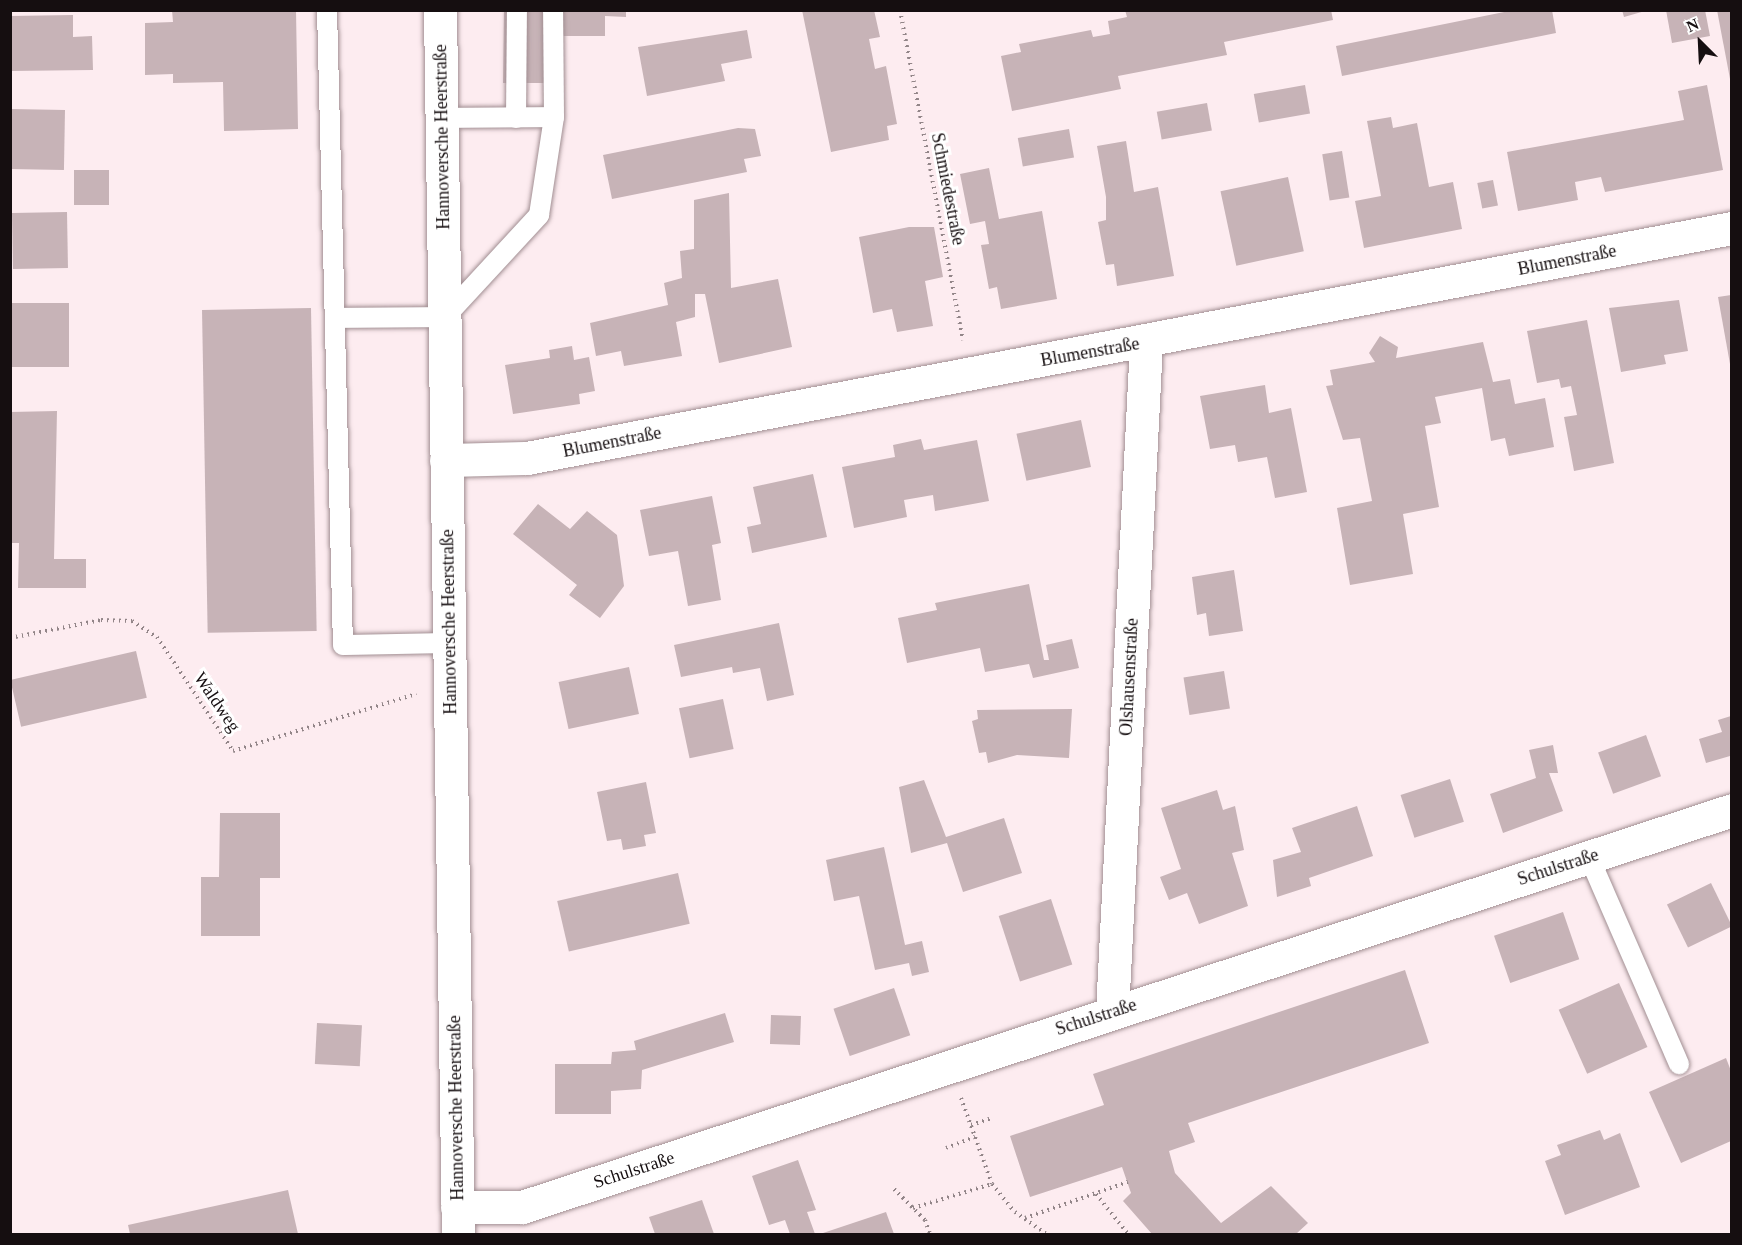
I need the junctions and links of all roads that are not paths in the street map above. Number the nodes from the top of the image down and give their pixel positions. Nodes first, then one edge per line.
1 (327, 10) edge
2 (440, 10) edge
3 (517, 10) edge
4 (553, 10) edge
5 (554, 117) junction
6 (442, 118) junction
7 (516, 118) junction
8 (1731, 228) edge
9 (445, 317) junction
10 (335, 318) junction
11 (1146, 342) junction
12 (446, 460) junction
13 (450, 643) junction
14 (1731, 810) edge
15 (1589, 857) junction
16 (1112, 1012) junction
17 (1679, 1064) dead end
18 (458, 1221) edge

1 - 10 lane
2 - 6 street, Hannoversche Heerstraße
3 - 7 lane
4 - 5 lane
5 - 7 lane
5 - 9 lane
6 - 7 lane
6 - 9 street, Hannoversche Heerstraße
8 - 11 street, Blumenstraße
9 - 10 lane
9 - 12 street, Hannoversche Heerstraße
10 - 13 lane
11 - 12 street, Blumenstraße
11 - 16 street, Olshausenstraße
12 - 13 street, Hannoversche Heerstraße
13 - 18 street, Hannoversche Heerstraße
14 - 15 street, Schulstraße
15 - 16 street, Schulstraße
15 - 17 lane
16 - 18 street, Schulstraße

